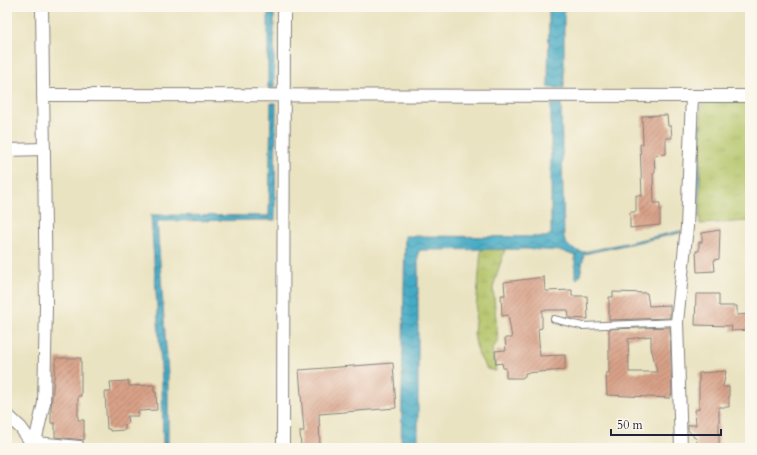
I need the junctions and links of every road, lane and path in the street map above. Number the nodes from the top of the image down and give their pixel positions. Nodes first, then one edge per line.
1 (42, 7) edge
2 (284, 7) edge
3 (284, 94) junction
4 (43, 95) junction
5 (692, 96) junction
6 (750, 96) edge
7 (44, 149) junction
8 (7, 150) edge
9 (554, 320) dead end
10 (677, 322) junction
11 (7, 415) edge
12 (80, 444) dead end
13 (35, 445) edge
14 (283, 448) edge
15 (681, 448) edge

1 - 4 street
2 - 3 street
3 - 4 street
3 - 5 street
3 - 14 street
4 - 7 street
5 - 6 street
5 - 10 street
7 - 8 street
7 - 13 street
9 - 10 lane
10 - 15 street
11 - 13 street
12 - 13 lane

